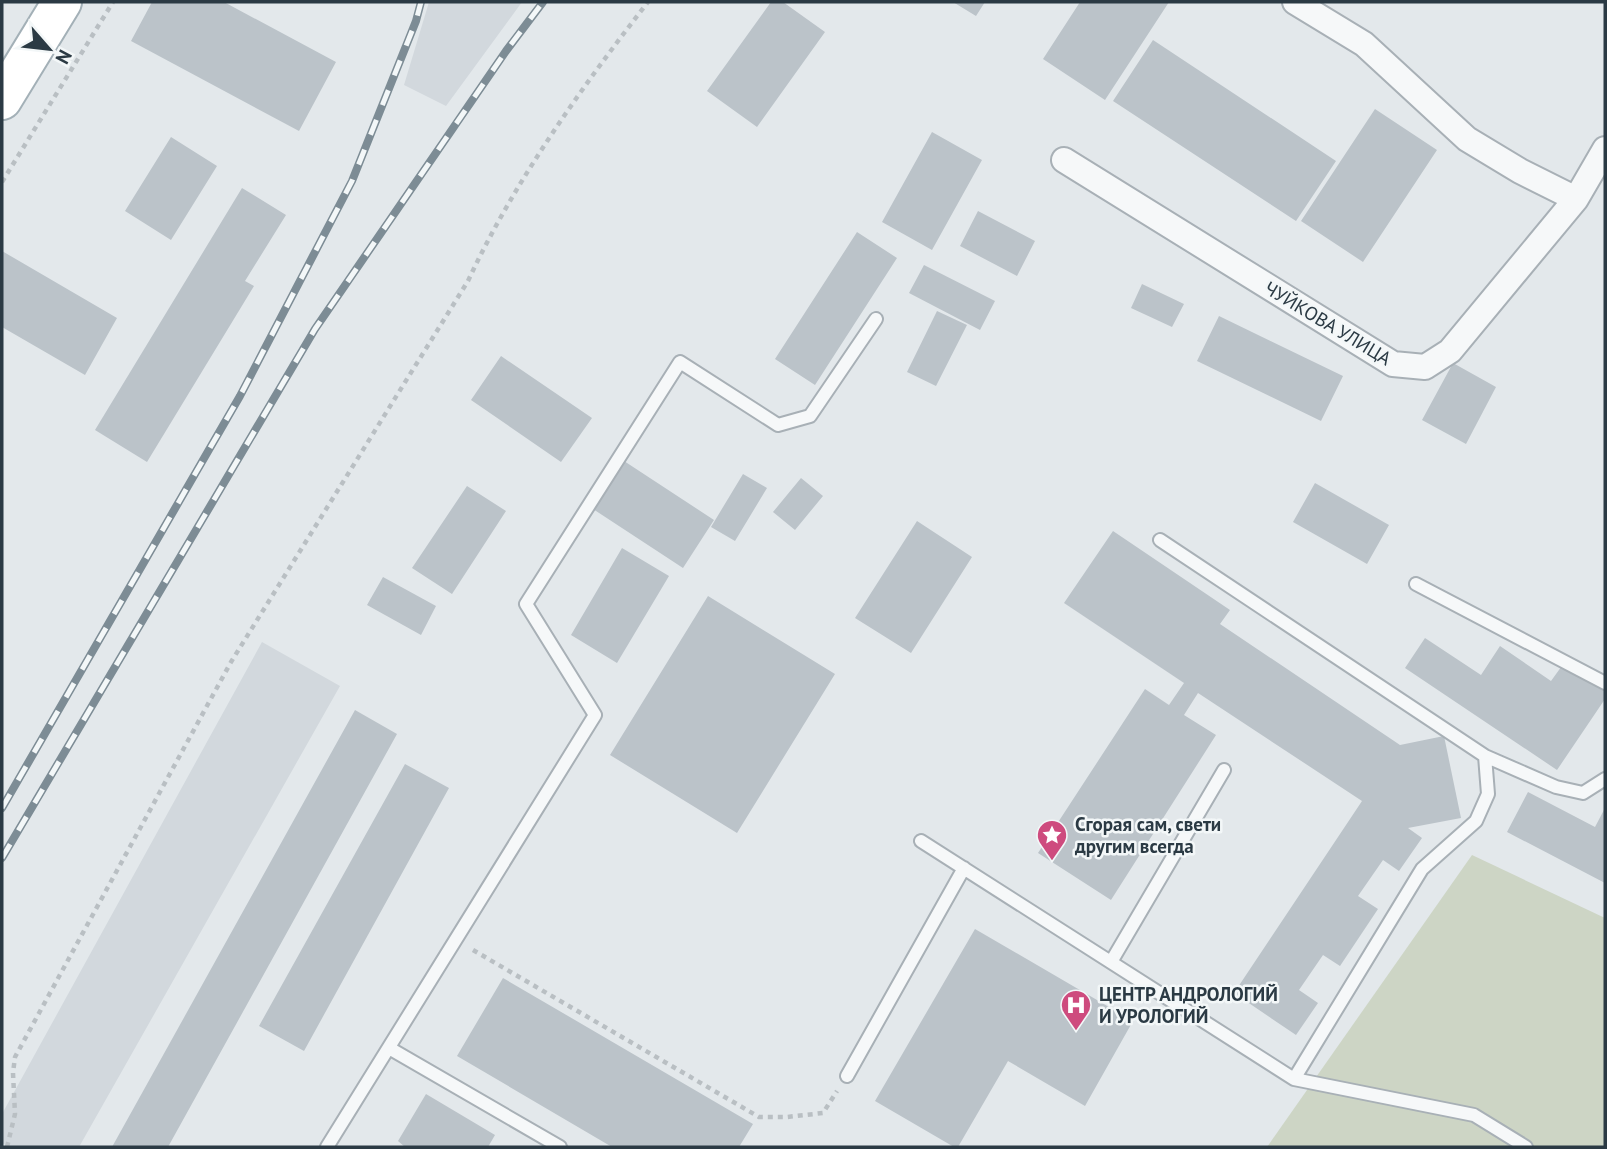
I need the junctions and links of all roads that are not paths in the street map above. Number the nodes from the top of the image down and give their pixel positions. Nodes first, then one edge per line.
1 (62, 2) edge
2 (1295, 2) edge
3 (2, 100) edge
4 (1605, 149) edge
5 (1064, 160) dead end
6 (1576, 199) junction
7 (876, 319) dead end
8 (1160, 540) dead end
9 (1416, 584) dead end
10 (1605, 683) edge
11 (1485, 756) junction
12 (1224, 770) dead end
13 (1605, 779) edge
14 (921, 841) dead end
15 (964, 868) junction
16 (1111, 962) junction
17 (389, 1048) junction
18 (848, 1076) road end
19 (1294, 1079) junction
20 (327, 1147) edge
21 (560, 1147) edge
22 (1526, 1147) edge

1 - 3 main road
2 - 6 street
4 - 6 street, ЧУЙКОВА УЛИЦА
5 - 6 street, ЧУЙКОВА УЛИЦА
7 - 17 lane
8 - 11 lane
9 - 10 lane
11 - 13 lane
11 - 19 lane
12 - 16 lane
14 - 15 lane
15 - 16 lane
15 - 18 lane
16 - 19 lane
17 - 20 lane
17 - 21 lane
19 - 22 lane

